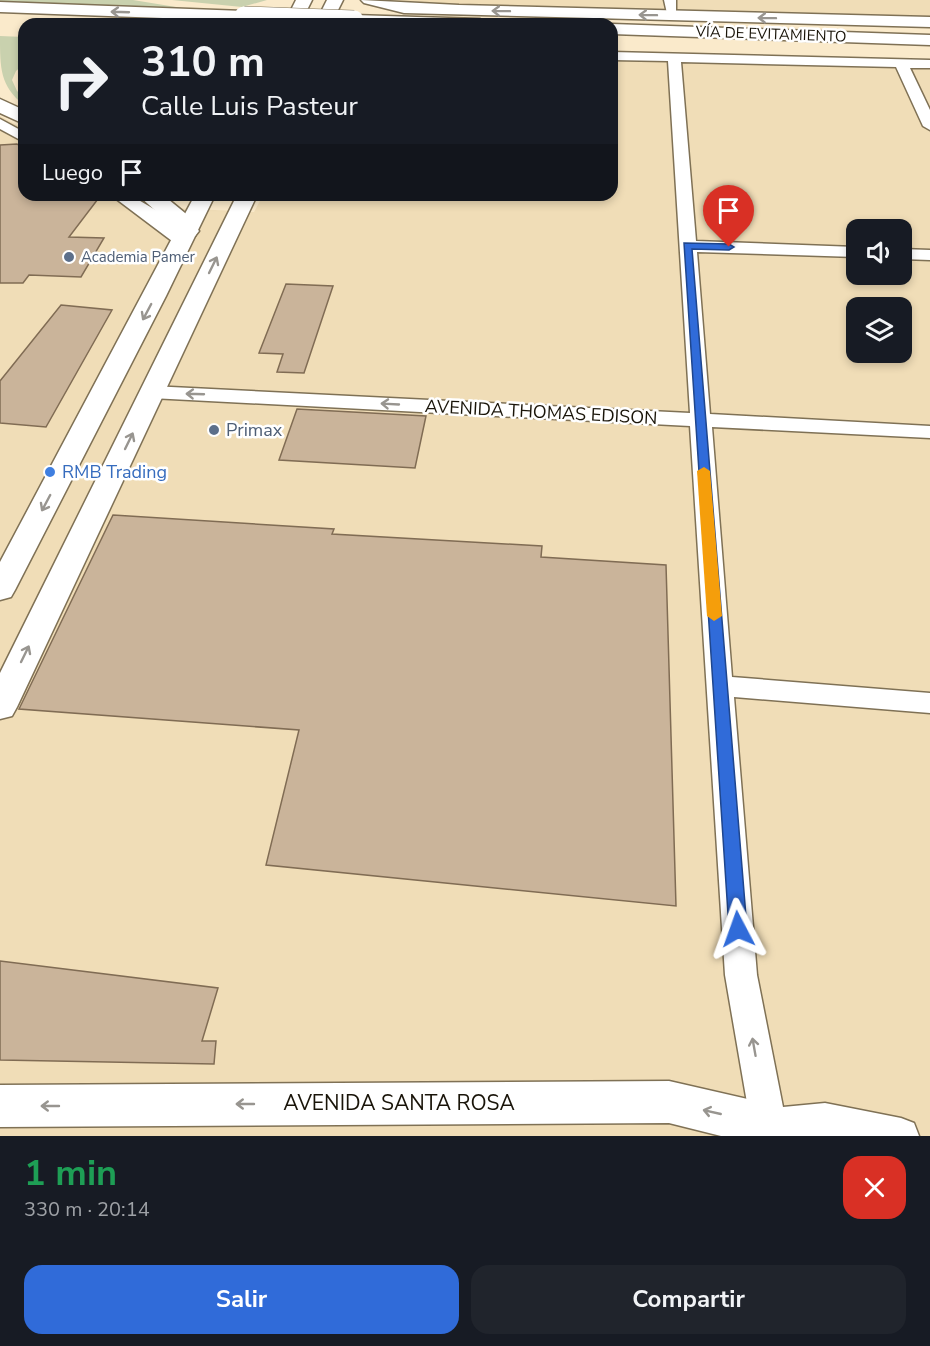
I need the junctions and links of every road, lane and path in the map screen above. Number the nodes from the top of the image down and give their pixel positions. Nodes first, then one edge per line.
1 (160, 0) edge
2 (304, 0) edge
3 (335, 0) edge
4 (369, 0) edge
5 (0, 8) edge
6 (671, 8) edge
7 (242, 16) junction
8 (295, 18) edge
9 (298, 18) edge
10 (326, 18) edge
11 (803, 18) junction
12 (930, 22) edge
13 (0, 23) edge
14 (18, 24) edge
15 (930, 27) edge
16 (618, 29) edge
17 (930, 40) edge
18 (618, 41) edge
19 (930, 52) edge
20 (618, 56) edge
21 (674, 57) junction
22 (901, 63) junction
23 (930, 64) edge
24 (0, 105) edge
25 (18, 115) edge
26 (0, 123) edge
27 (930, 126) edge
28 (18, 134) edge
29 (129, 201) edge
30 (156, 201) edge
31 (202, 201) edge
32 (244, 201) edge
33 (184, 236) junction
34 (687, 246) junction
35 (846, 252) edge
36 (912, 254) edge
37 (930, 255) edge
38 (152, 392) junction
39 (700, 420) junction
40 (930, 432) edge
41 (0, 590) edge
42 (720, 686) junction
43 (930, 703) edge
44 (0, 707) edge
45 (0, 1106) edge
46 (776, 1132) edge
47 (901, 1136) edge

1 - 7 highway
2 - 8 main road
3 - 10 main road
6 -> 4 main road
7 -> 5 highway
11 -> 6 main road
7 - 9 highway, bridge
11 - 12 main road
11 - 15 highway
13 - 14 highway
16 - 17 highway, VÍA DE EVITAMIENTO
18 - 19 highway, VÍA DE EVITAMIENTO
20 - 21 street
21 - 22 street
21 - 34 street
22 - 23 street
22 - 27 street
24 - 25 highway
26 - 28 street
29 - 33 street
30 - 33 highway
31 - 33 main road
38 -> 32 main road
33 -> 41 main road
34 - 35 street
34 - 39 street
36 - 37 street
39 -> 38 street, AVENIDA THOMAS EDISON
44 -> 38 main road
39 - 40 street, AVENIDA THOMAS EDISON
39 - 42 street
42 - 43 street
46 -> 42 street
46 -> 45 main road, AVENIDA SANTA ROSA
46 - 47 street

